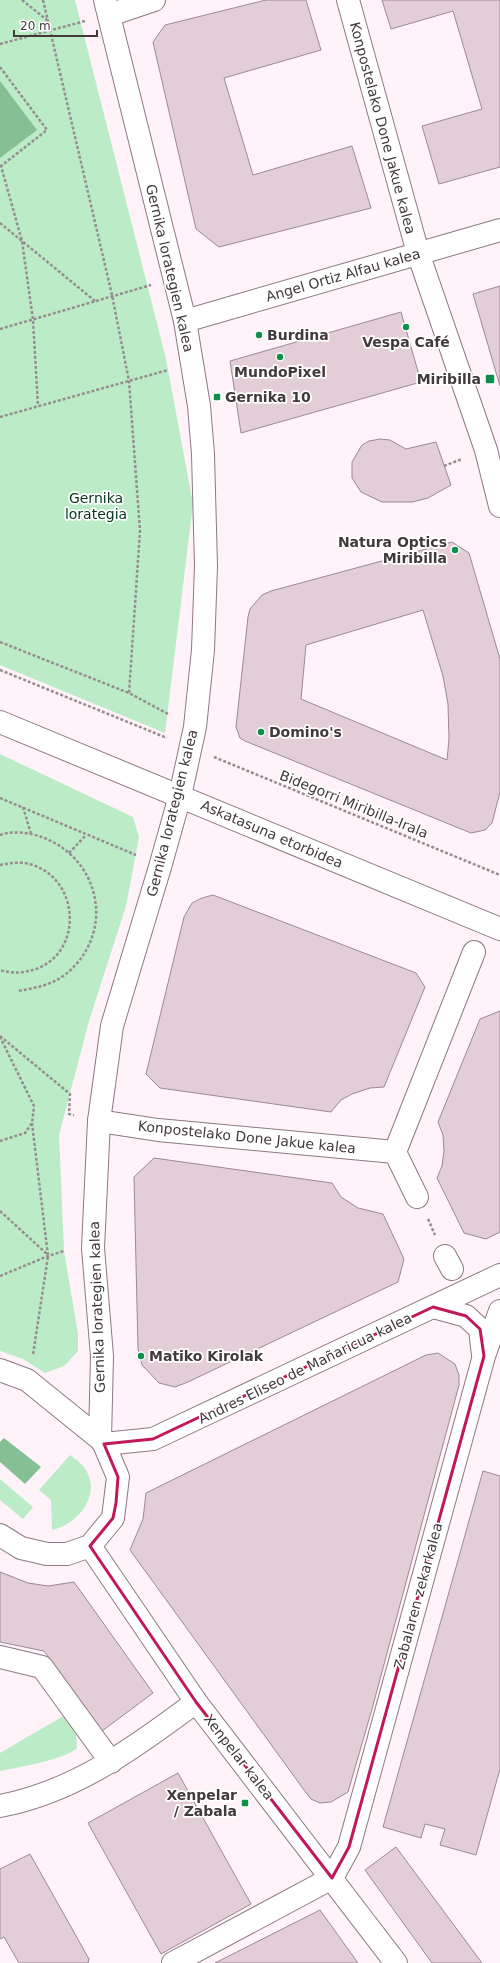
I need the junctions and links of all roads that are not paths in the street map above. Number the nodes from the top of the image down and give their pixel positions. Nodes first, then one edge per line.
1 (154, 0) edge
2 (348, 0) edge
3 (107, 8) edge
4 (500, 230) edge
5 (418, 253) junction
6 (185, 321) junction
7 (500, 506) edge
8 (0, 722) edge
9 (180, 796) junction
10 (500, 929) edge
11 (474, 952) dead end
12 (99, 1121) junction
13 (395, 1152) junction
14 (417, 1197) road end
15 (500, 1275) edge
16 (433, 1307) junction
17 (500, 1311) edge
18 (484, 1356) junction
19 (0, 1370) edge
20 (102, 1442) junction
21 (0, 1535) edge
22 (90, 1546) junction
23 (0, 1657) edge
24 (196, 1702) junction
25 (111, 1762) junction
26 (0, 1806) edge
27 (332, 1878) junction
28 (173, 1963) edge
29 (396, 1963) edge

1 - 3 street
2 - 5 street, Konpostelako Done Jakue kalea
3 - 6 street, Gernika lorategien kalea
4 - 5 street, Angel Ortiz Alfau kalea
5 - 6 street, Angel Ortiz Alfau kalea
5 - 7 street, Konpostelako Done Jakue kalea
6 - 9 street, Gernika lorategien kalea
8 - 9 street, Askatasuna etorbidea
9 - 10 street, Askatasuna etorbidea
9 - 12 street, Gernika lorategien kalea
11 - 13 street
12 - 13 street, Konpostelako Done Jakue kalea
12 - 20 street, Gernika lorategien kalea
13 - 14 street
15 - 16 street, Andres Eliseo de Mañaricua kalea
16 - 18 street
16 - 20 street, Andres Eliseo de Mañaricua kalea
17 - 18 street, Zabalaren zekarkalea
18 - 27 street, Zabalaren zekarkalea
19 - 20 street
20 - 22 street
21 - 22 street
22 - 24 street, Xenpelar kalea
23 - 25 street
24 - 25 street
24 - 27 street, Xenpelar kalea
25 - 26 street
27 - 28 street
27 - 29 street, Xenpelar kalea

